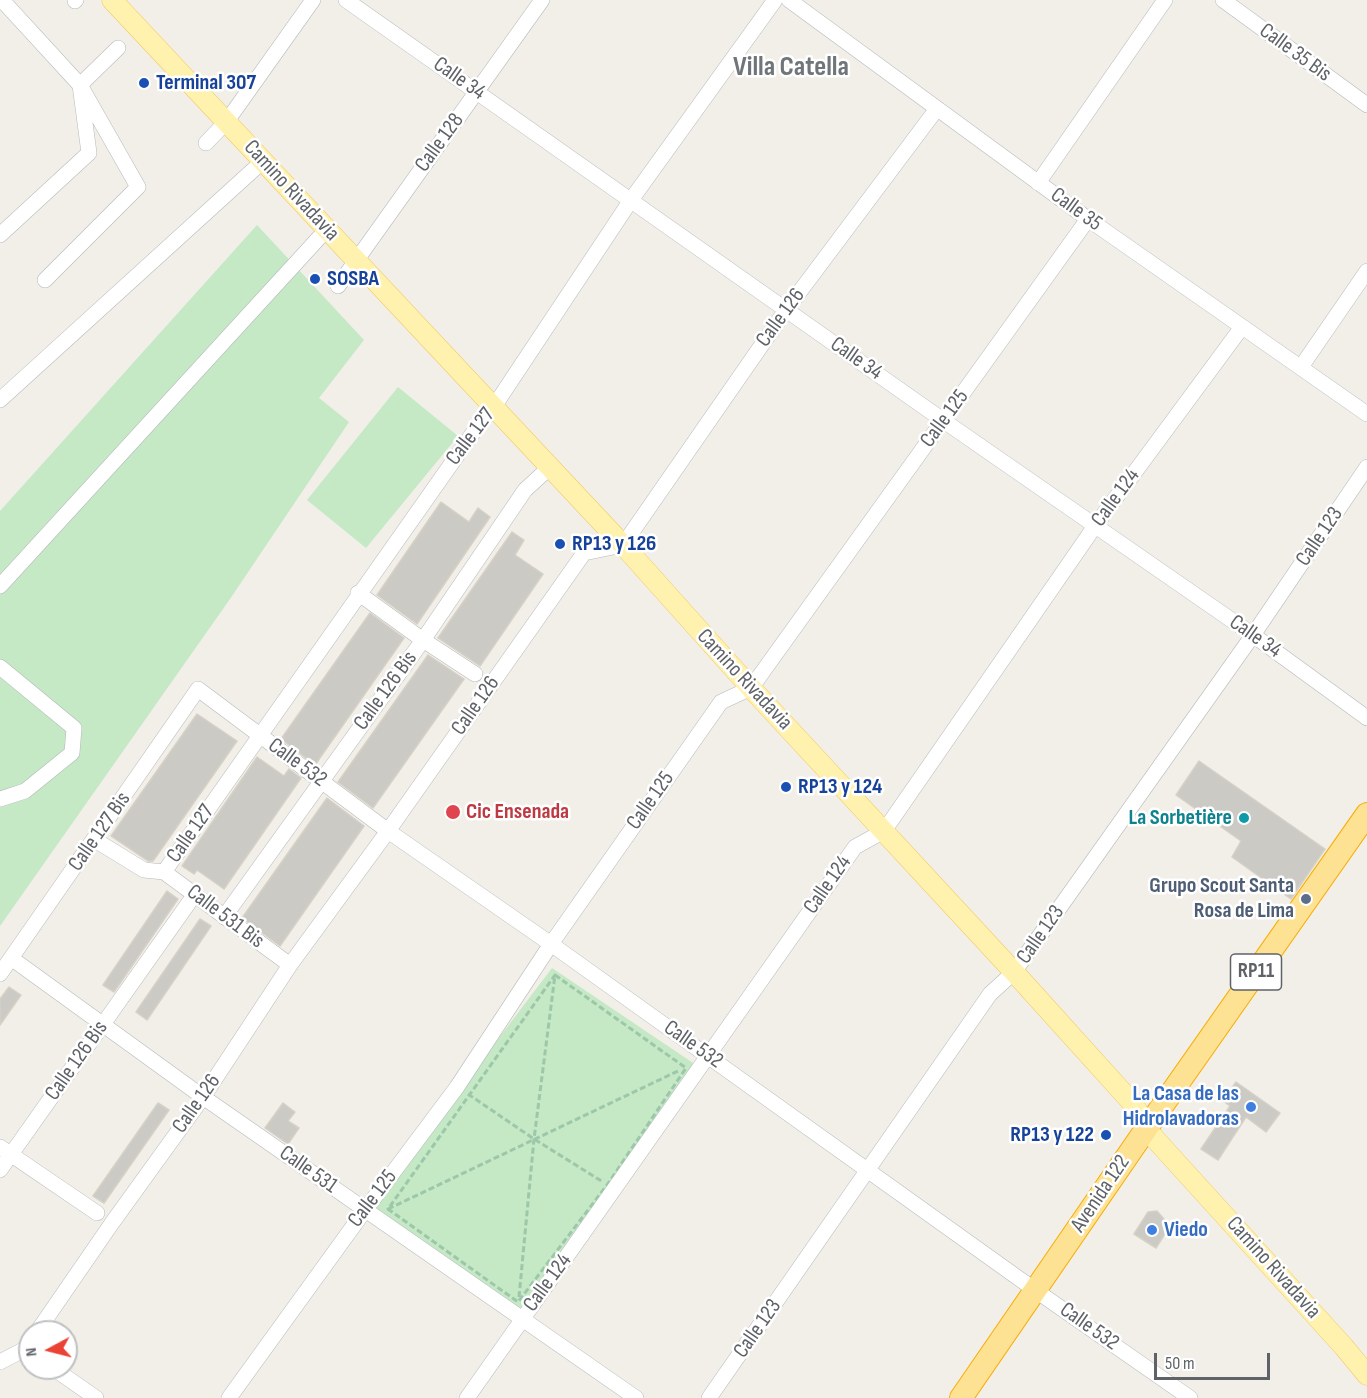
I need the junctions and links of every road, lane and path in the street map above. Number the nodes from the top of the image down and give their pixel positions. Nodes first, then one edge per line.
1 (2, 0) edge
2 (112, 0) edge
3 (313, 0) edge
4 (346, 0) edge
5 (542, 0) edge
6 (775, 0) edge
7 (789, 0) edge
8 (1165, 0) edge
9 (1223, 0) edge
10 (118, 48) dead end
11 (80, 85) junction
12 (477, 91) junction
13 (1367, 105) edge
14 (936, 110) junction
15 (226, 121) junction
16 (206, 143) dead end
17 (263, 161) junction
18 (1038, 183) junction
19 (631, 200) junction
20 (1088, 219) junction
21 (327, 229) junction
22 (0, 235) edge
23 (356, 261) junction
24 (1367, 271) edge
25 (45, 280) dead end
26 (338, 286) dead end
27 (786, 310) junction
28 (1242, 327) junction
29 (1301, 367) junction
30 (0, 400) edge
31 (493, 408) junction
32 (1367, 414) edge
33 (944, 421) junction
34 (1367, 467) edge
35 (549, 468) junction
36 (1095, 526) junction
37 (623, 546) junction
38 (0, 586) edge
39 (358, 594) junction
40 (1253, 635) junction
41 (423, 640) junction
42 (0, 667) edge
43 (475, 674) dead end
44 (751, 688) junction
45 (198, 689) joint
46 (1367, 718) edge
47 (260, 736) junction
48 (321, 781) junction
49 (0, 799) edge
50 (1367, 814) edge
51 (388, 831) junction
52 (884, 831) junction
53 (95, 840) junction
54 (164, 872) junction
55 (195, 894) junction
56 (224, 917) junction
57 (551, 944) junction
58 (11, 958) junction
59 (290, 965) junction
60 (1014, 972) junction
61 (0, 974) edge
62 (555, 975) junction
63 (103, 1024) junction
64 (708, 1055) junction
65 (686, 1068) junction
66 (463, 1091) junction
67 (203, 1097) junction
68 (1146, 1129) junction
69 (534, 1139) junction
70 (5, 1151) edge
71 (0, 1170) edge
72 (868, 1170) junction
73 (611, 1187) junction
74 (388, 1209) junction
75 (365, 1210) junction
76 (97, 1213) dead end
77 (1035, 1290) junction
78 (518, 1302) junction
79 (523, 1318) junction
80 (45, 1320) edge
81 (18, 1353) edge
82 (0, 1362) edge
83 (1366, 1370) edge
84 (70, 1380) edge
85 (96, 1398) edge
86 (229, 1398) edge
87 (467, 1398) edge
88 (636, 1398) edge
89 (709, 1398) edge
90 (961, 1398) edge
91 (1190, 1398) edge

1 - 11 street
2 - 15 main road, Camino Rivadavia
3 - 15 street
4 - 12 street, Calle 34
5 - 12 street, Calle 128
6 - 19 street, Calle 127
7 - 14 street, Calle 35
8 - 18 street
9 - 13 street, Calle 35 Bis
10 - 11 street
11 - 22 street
11 - 25 street
12 - 19 street, Calle 34
12 - 23 street, Calle 128
14 - 18 street, Calle 35
14 - 27 street, Calle 126
15 - 16 street
15 - 17 main road, Camino Rivadavia
17 - 21 main road, Camino Rivadavia
17 - 30 street
18 - 20 street, Calle 35
19 - 27 street, Calle 34
19 - 31 street, Calle 127
20 - 28 street, Calle 35
20 - 33 street, Calle 125
21 - 23 main road, Camino Rivadavia
21 - 38 street
23 - 26 street, Calle 128
23 - 31 main road, Camino Rivadavia
24 - 29 street
27 - 33 street, Calle 34
27 - 37 street, Calle 126
28 - 29 street, Calle 35
28 - 36 street, Calle 124
29 - 32 street, Calle 35
31 - 35 main road, Camino Rivadavia
31 - 39 street, Calle 127
33 - 36 street, Calle 34
33 - 44 street, Calle 125
34 - 40 street, Calle 123
35 - 37 main road, Camino Rivadavia
35 - 41 street, Calle 126 Bis
36 - 40 street, Calle 34
36 - 52 street, Calle 124
37 - 44 main road, Camino Rivadavia
37 - 51 street, Calle 126
39 - 41 street
39 - 47 street, Calle 127
40 - 46 street, Calle 34
40 - 60 street, Calle 123
41 - 43 street
41 - 48 street, Calle 126 Bis
42 - 49 street
44 - 52 main road, Camino Rivadavia
44 - 57 street, Calle 125
45 - 47 street, Calle 532
45 - 53 street, Calle 127 Bis
47 - 48 street, Calle 532
47 - 54 street, Calle 127
48 - 51 street, Calle 532
48 - 56 street, Calle 126 Bis
50 - 68 highway, Avenida 122 / RP11
51 - 57 street, Calle 532
51 - 59 street, Calle 126
52 - 60 main road, Camino Rivadavia
52 - 64 street, Calle 124
53 - 54 street, Calle 531 Bis
53 - 58 street, Calle 127 Bis
54 - 55 street, Calle 531 Bis
55 - 56 street, Calle 531 Bis
55 - 63 street, Calle 126 Bis
56 - 59 street, Calle 531 Bis
57 - 62 path
57 - 64 street, Calle 532
57 - 66 street, Calle 125
58 - 61 street, Calle 127 Bis
58 - 63 street, Calle 531
59 - 67 street, Calle 126
60 - 68 main road, Camino Rivadavia
60 - 72 street, Calle 123
62 - 65 path
62 - 66 path
62 - 69 path
63 - 67 street, Calle 531
63 - 70 street, Calle 126 Bis
64 - 65 path
64 - 72 street, Calle 532
64 - 73 street, Calle 124
65 - 69 path
65 - 73 path
66 - 69 path
66 - 74 path
66 - 75 street, Calle 125
67 - 75 street, Calle 531
67 - 80 street, Calle 126
68 - 77 highway, Avenida 122
68 - 83 main road, Camino Rivadavia
69 - 73 path
69 - 74 path
69 - 78 path
70 - 71 street, Calle 126 Bis
70 - 76 street
72 - 77 street, Calle 532
72 - 89 street, Calle 123
73 - 78 path
73 - 79 street, Calle 124
74 - 75 path
74 - 78 path
75 - 79 street, Calle 531
75 - 86 street, Calle 125
77 - 90 highway, Avenida 122
77 - 91 street, Calle 532
79 - 87 street, Calle 124
79 - 88 street, Calle 531
81 - 82 street
84 - 85 street

